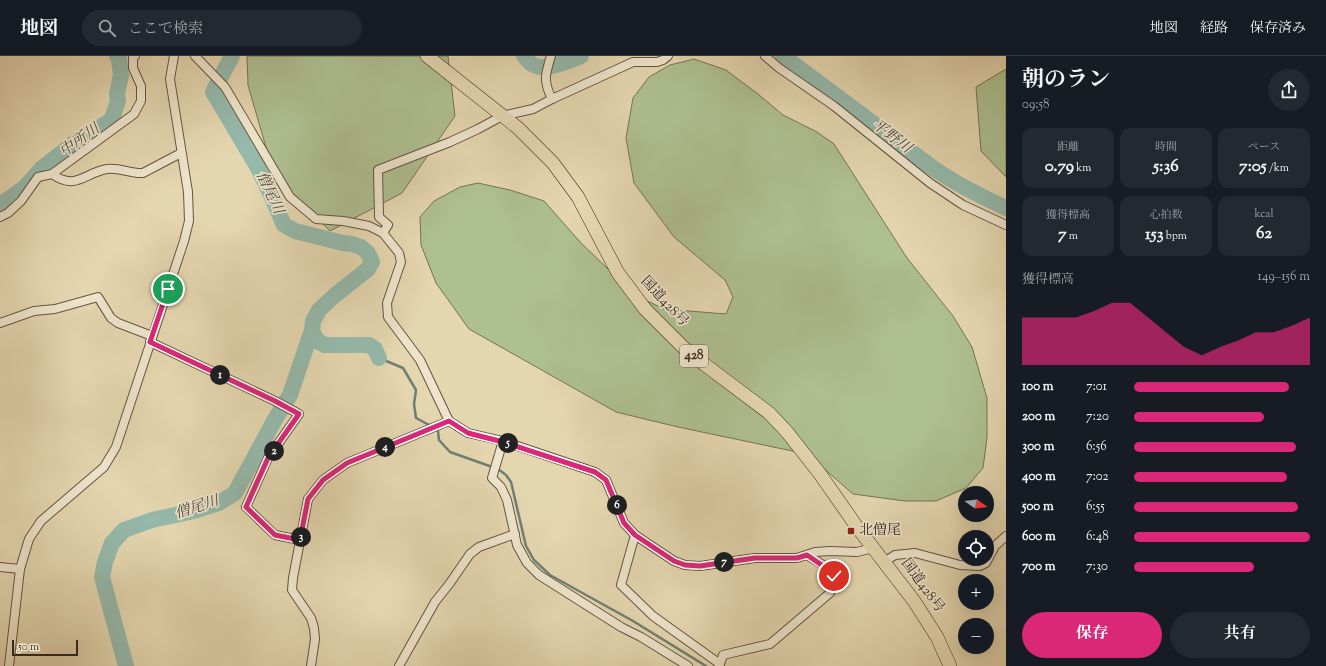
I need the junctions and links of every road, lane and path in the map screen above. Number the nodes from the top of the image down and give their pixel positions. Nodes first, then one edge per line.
1 (135, 56) edge
2 (174, 56) edge
3 (195, 56) edge
4 (427, 56) edge
5 (552, 56) edge
6 (668, 56) edge
7 (765, 56) edge
8 (552, 99) junction
9 (502, 116) junction
10 (181, 153) junction
11 (52, 174) junction
12 (0, 217) edge
13 (1006, 225) edge
14 (383, 233) junction
15 (0, 323) edge
16 (151, 339) junction
17 (449, 421) junction
18 (503, 442) junction
19 (515, 534) junction
20 (635, 535) junction
21 (1006, 536) edge
22 (300, 540) junction
23 (873, 548) junction
24 (807, 555) junction
25 (884, 562) junction
26 (0, 567) edge
27 (20, 569) junction
28 (719, 665) edge
29 (9, 666) edge
30 (311, 666) edge
31 (399, 666) edge
32 (688, 666) edge
33 (950, 666) edge

1 - 11 street
2 - 10 street
3 - 14 street
4 - 9 highway, 国道428号 / 428
5 - 8 street
6 - 8 street
7 - 13 street
8 - 9 street
9 - 14 street
9 - 23 highway, 国道428号 / 428
10 - 11 street
10 - 16 street
11 - 12 street
14 - 17 street
15 - 16 street
16 - 22 street
16 - 27 street
17 - 18 street
17 - 22 street
18 - 19 street
18 - 20 street
19 - 31 street
19 - 32 street
20 - 24 street
20 - 28 street
21 - 25 street
22 - 30 street
23 - 24 street
23 - 25 highway, 国道428号 / 428
24 - 28 street
25 - 33 highway, 国道428号 / 428
26 - 27 street
27 - 29 street

